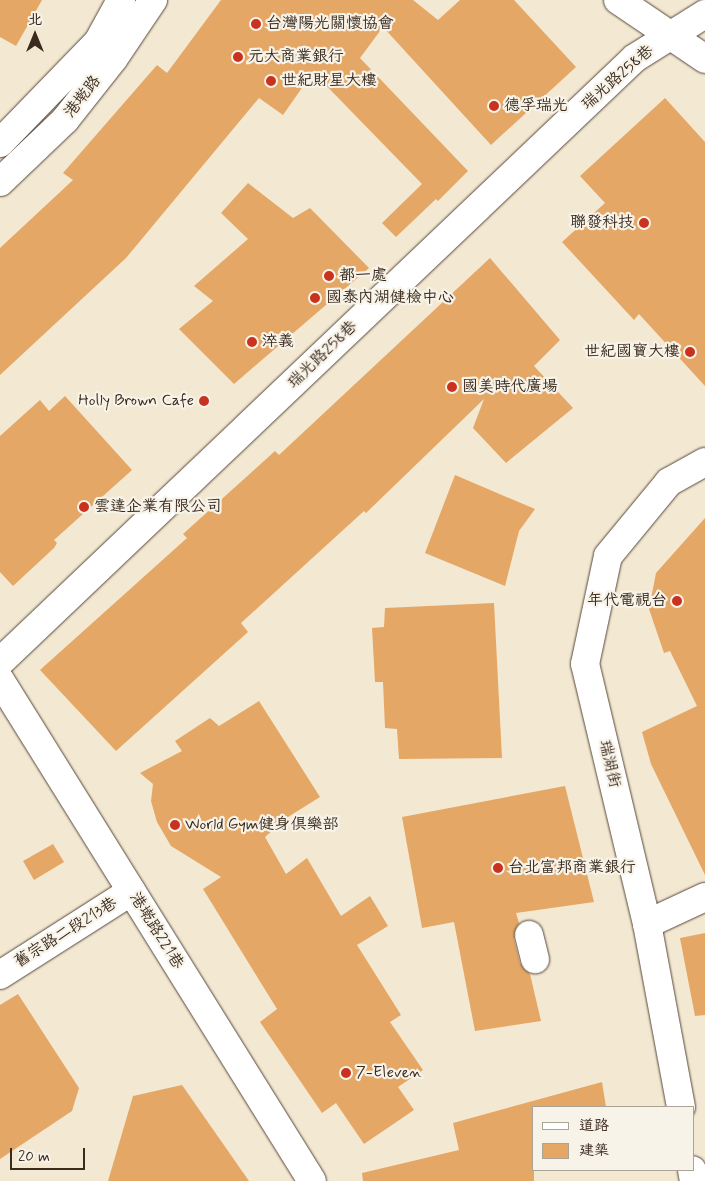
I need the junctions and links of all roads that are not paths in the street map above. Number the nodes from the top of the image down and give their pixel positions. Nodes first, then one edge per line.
1 (121, 0) edge
2 (153, 0) edge
3 (618, 0) edge
4 (705, 14) edge
5 (672, 34) junction
6 (705, 59) edge
7 (0, 143) edge
8 (0, 182) edge
9 (705, 462) edge
10 (0, 662) edge
11 (0, 680) edge
12 (132, 892) junction
13 (705, 897) edge
14 (647, 924) junction
15 (0, 975) edge
16 (681, 1106) edge
17 (312, 1181) edge

1 - 7 street, 港墘路
2 - 8 street, 港墘路
3 - 5 street
4 - 5 street, 瑞光路258巷
5 - 6 street
5 - 10 street, 瑞光路258巷
9 - 14 street, 瑞湖街
11 - 12 street, 港墘路221巷
12 - 15 street, 舊宗路二段213巷
12 - 17 street, 港墘路221巷
13 - 14 street
14 - 16 street, 瑞湖街

